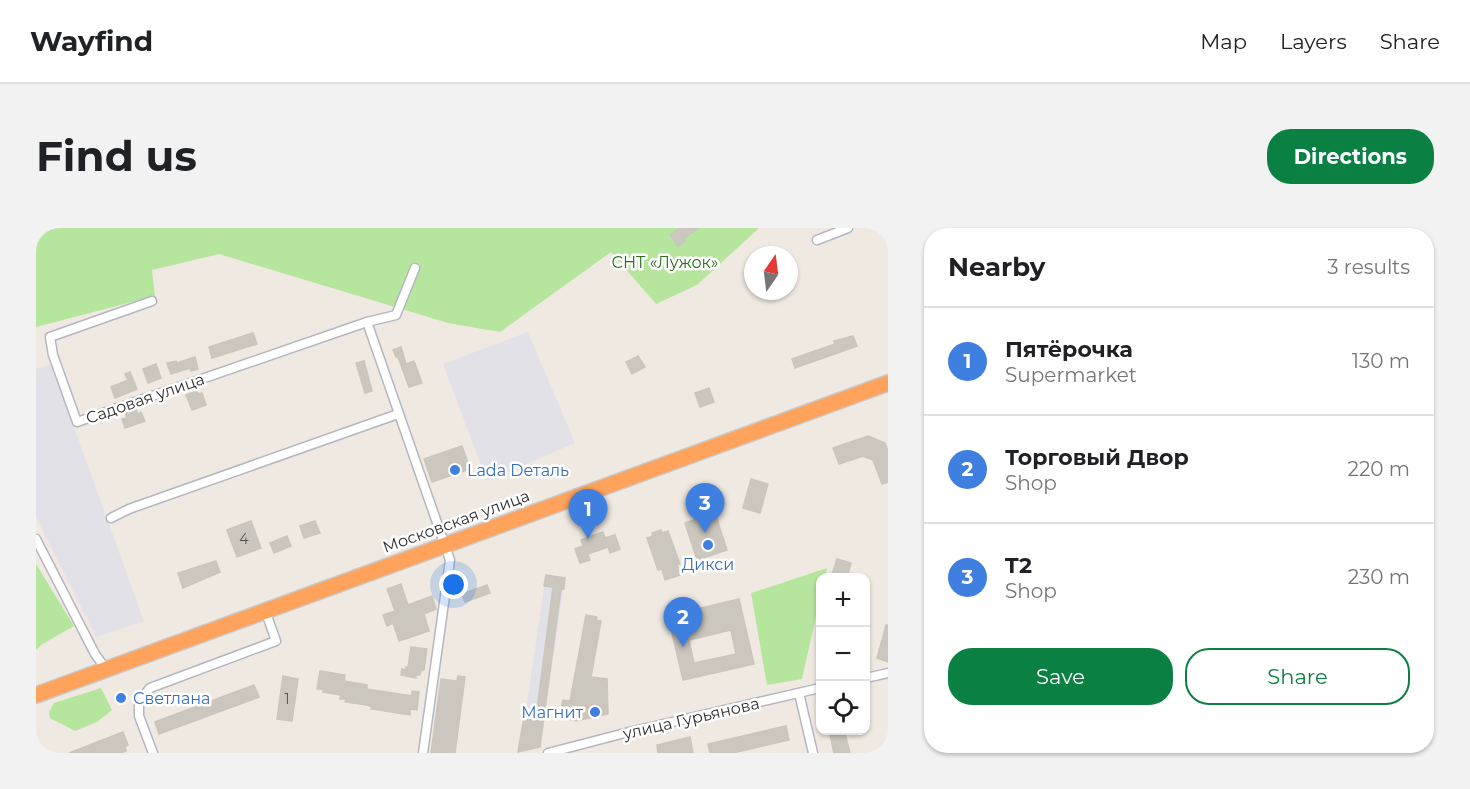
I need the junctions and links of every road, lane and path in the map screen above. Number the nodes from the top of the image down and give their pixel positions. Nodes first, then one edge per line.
1 (848, 228) edge
2 (817, 240) dead end
3 (415, 268) dead end
4 (152, 301) dead end
5 (367, 322) junction
6 (888, 383) edge
7 (398, 414) junction
8 (111, 518) dead end
9 (36, 539) edge
10 (445, 545) junction
11 (265, 610) junction
12 (106, 669) junction
13 (888, 673) edge
14 (870, 677) edge
15 (816, 689) edge
16 (799, 693) junction
17 (36, 695) edge
18 (153, 753) edge
19 (423, 753) edge
20 (548, 753) edge
21 (813, 753) edge

1 - 2 street
3 - 5 street
4 - 5 street, Садовая улица
5 - 7 street
6 - 10 highway, Московская улица
7 - 8 street
7 - 10 street
9 - 12 street
10 - 11 highway, Московская улица
10 - 19 street
11 - 12 highway, Московская улица
11 - 18 street
12 - 17 highway, Московская улица
13 - 14 street
15 - 16 street, улица Гурьянова
16 - 20 street, улица Гурьянова
16 - 21 street

